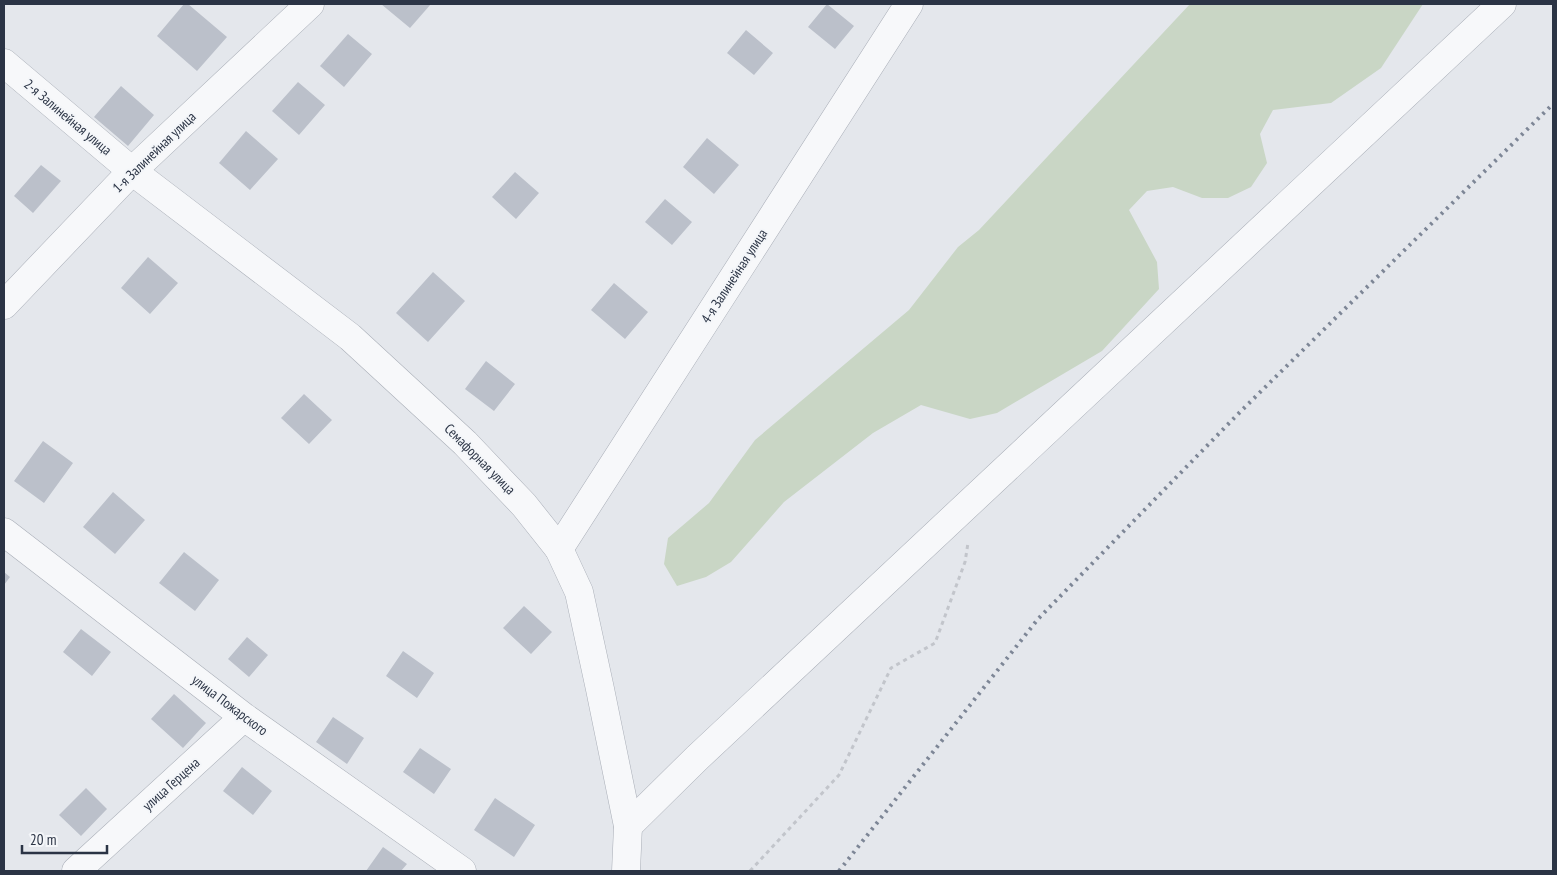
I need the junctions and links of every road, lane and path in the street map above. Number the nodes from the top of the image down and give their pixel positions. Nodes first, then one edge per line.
1 (310, 4) edge
2 (909, 4) edge
3 (1502, 4) edge
4 (4, 63) edge
5 (132, 172) junction
6 (4, 305) edge
7 (975, 498) junction
8 (4, 532) edge
9 (560, 549) junction
10 (244, 717) junction
11 (628, 826) junction
12 (76, 871) edge
13 (462, 871) edge
14 (626, 871) edge
15 (750, 871) edge

1 - 5 street, 1-я Залинейная улица
2 - 9 street, 4-я Залинейная улица
3 - 7 street
4 - 5 street, 2-я Залинейная улица
5 - 6 street, 1-я Залинейная улица
5 - 9 street, Семафорная улица
7 - 11 street
7 - 15 path
8 - 10 street, улица Пожарского
9 - 11 street, Семафорная улица
10 - 12 street, улица Герцена
10 - 13 street, улица Пожарского
11 - 14 street, Семафорная улица

